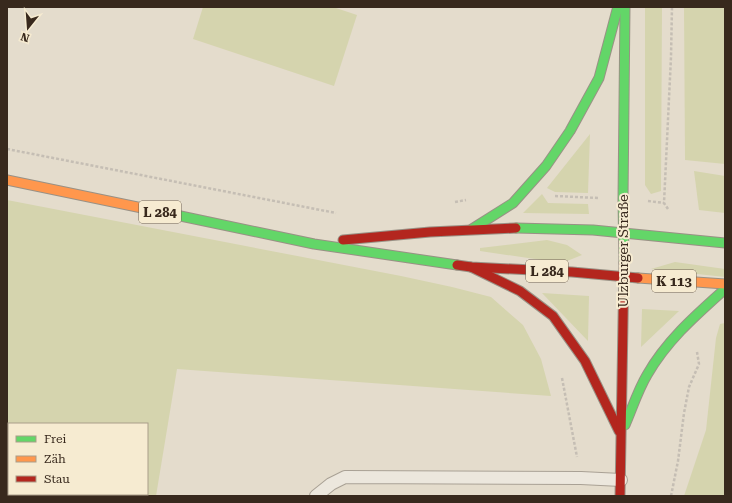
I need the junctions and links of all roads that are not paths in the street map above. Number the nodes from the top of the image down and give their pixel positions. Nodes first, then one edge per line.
1 (618, 7) edge
2 (626, 7) edge
3 (7, 180) edge
4 (472, 229) junction
5 (623, 233) junction
6 (725, 243) edge
7 (314, 244) junction
8 (471, 267) junction
9 (624, 277) junction
10 (725, 284) edge
11 (725, 289) edge
12 (621, 434) junction
13 (621, 480) junction
14 (316, 496) edge
15 (620, 496) edge

1 - 4 main road
2 - 5 main road, Ulzburger Straße
3 - 7 main road, L 284
4 - 5 main road, L 284
4 - 7 main road, L 284
5 - 6 main road
5 - 9 main road, Ulzburger Straße
7 - 8 main road, L 284
8 - 9 main road, L 284
8 - 12 main road
9 - 10 main road, K 113
9 - 12 main road, Ulzburger Straße
11 - 12 main road
12 - 13 main road, Ulzburger Straße
13 - 14 lane
13 - 15 main road, Ulzburger Straße

